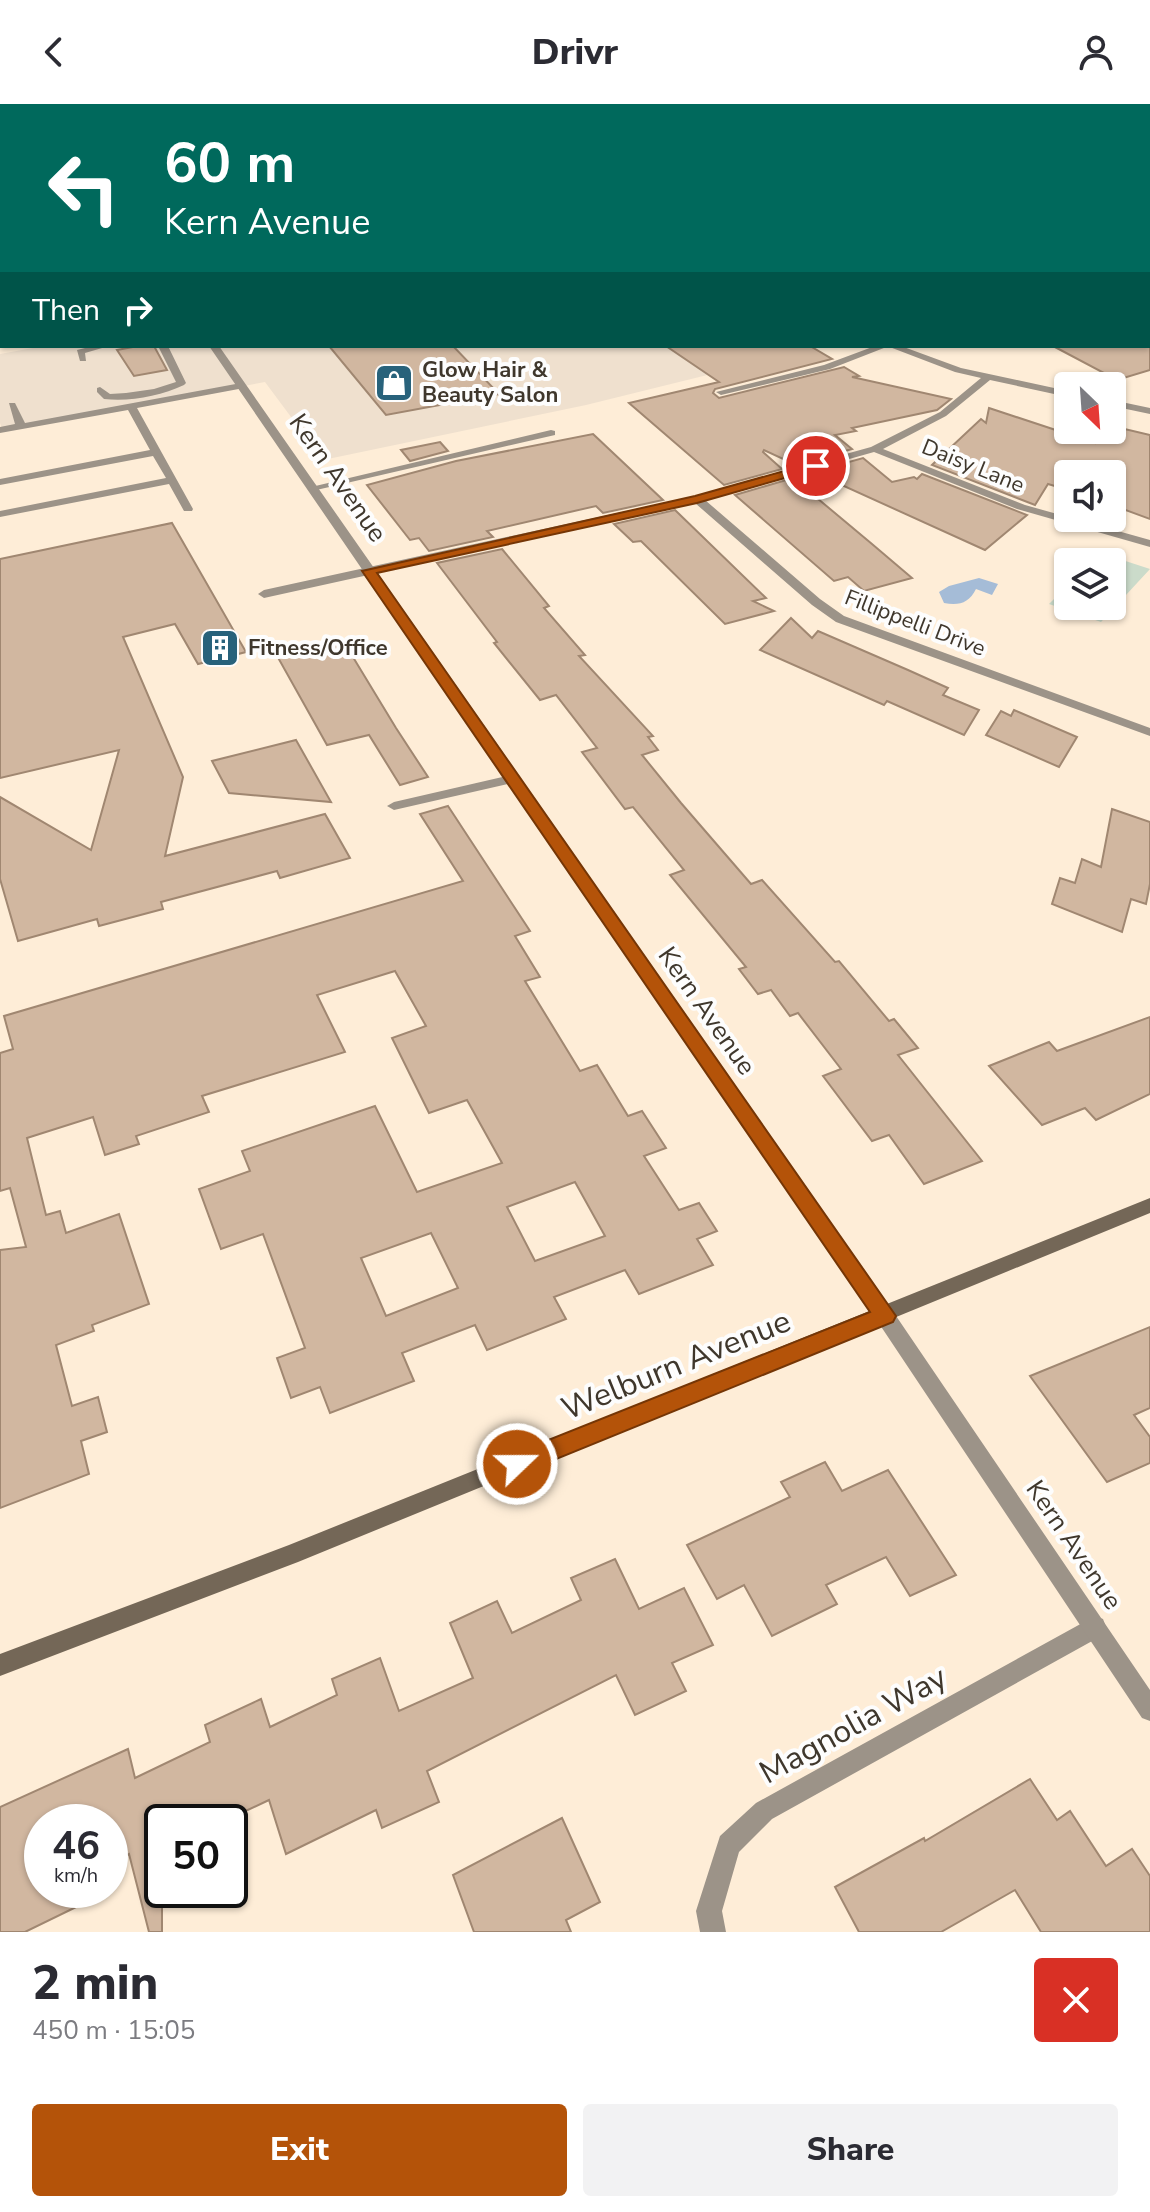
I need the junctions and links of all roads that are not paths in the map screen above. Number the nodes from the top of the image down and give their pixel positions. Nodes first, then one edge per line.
1 (96, 348) edge
2 (164, 348) edge
3 (215, 348) edge
4 (879, 348) edge
5 (898, 348) edge
6 (83, 359) dead end
7 (988, 377) junction
8 (241, 386) junction
9 (100, 390) dead end
10 (1054, 391) edge
11 (721, 392) dead end
12 (7, 401) edge
13 (131, 406) junction
14 (1126, 406) edge
15 (1150, 411) edge
16 (21, 426) junction
17 (0, 430) edge
18 (551, 433) dead end
19 (875, 449) junction
20 (156, 452) junction
21 (172, 480) junction
22 (0, 482) edge
23 (312, 488) junction
24 (697, 499) junction
25 (188, 509) dead end
26 (0, 514) edge
27 (1150, 544) edge
28 (369, 571) junction
29 (264, 594) dead end
30 (1150, 732) edge
31 (511, 779) junction
32 (394, 806) dead end
33 (1150, 1205) edge
34 (885, 1316) junction
35 (1095, 1627) junction
36 (0, 1665) edge
37 (1150, 1710) edge
38 (713, 1932) edge

1 - 6 street
2 - 9 street
3 - 8 street, Kern Avenue
4 - 11 street
5 - 7 street
7 - 10 street
7 - 19 street
8 - 13 street
8 - 23 street, Kern Avenue
12 - 16 street
13 - 16 street
13 - 20 street
14 - 15 street
16 - 17 street
18 - 23 street
19 - 24 street
19 - 27 street, Daisy Lane
20 - 21 street
20 - 22 street
21 - 25 street
21 - 26 street
23 - 28 street, Kern Avenue
24 - 28 street
24 - 30 street, Fillippelli Drive
28 - 29 street
28 - 31 street, Kern Avenue
31 - 32 street
31 - 34 street, Kern Avenue
33 - 34 main road, Welburn Avenue
34 - 35 street, Kern Avenue
34 - 36 main road, Welburn Avenue
35 - 37 street, Kern Avenue
35 - 38 street, Magnolia Way

